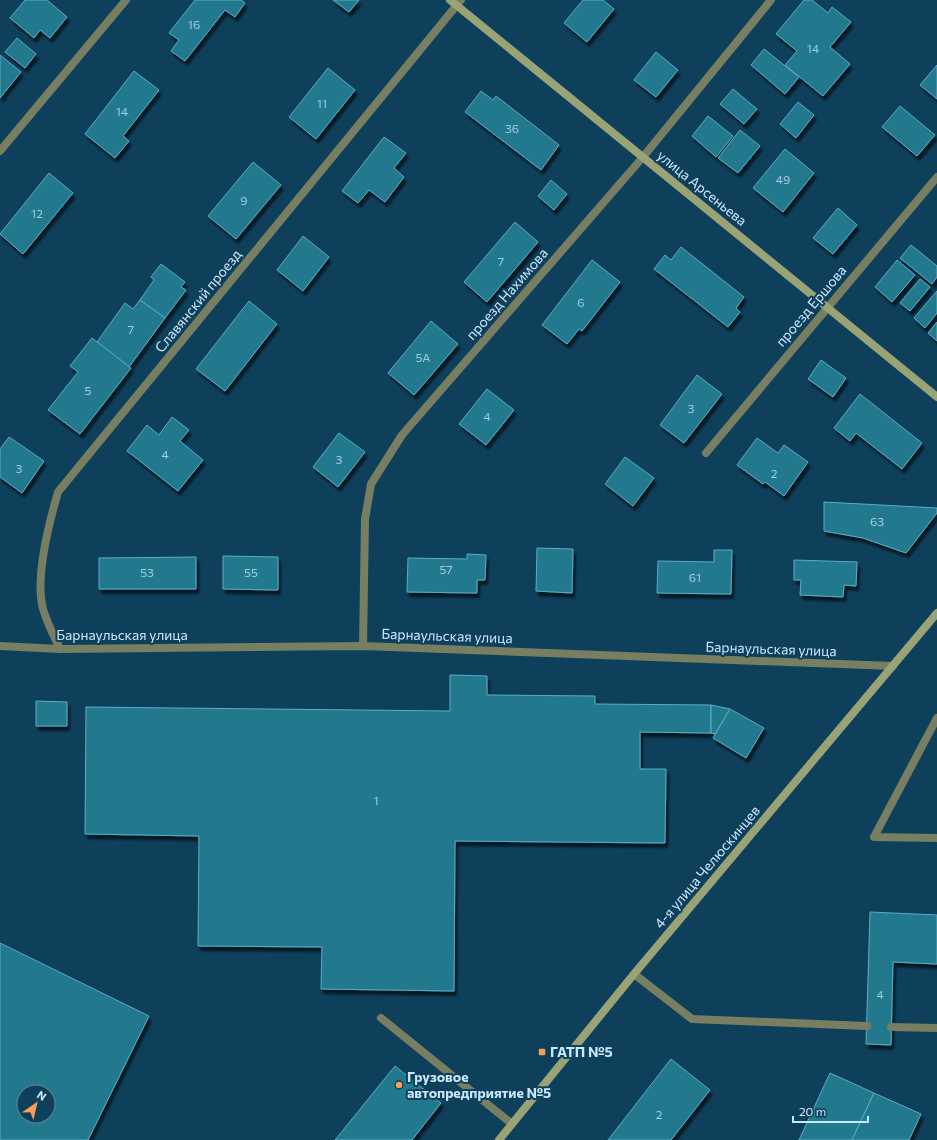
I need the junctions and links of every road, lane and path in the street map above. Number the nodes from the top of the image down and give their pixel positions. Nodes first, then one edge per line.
1 (126, 0) edge
2 (771, 0) edge
3 (456, 2) edge
4 (0, 150) edge
5 (643, 157) junction
6 (937, 176) edge
7 (827, 308) junction
8 (937, 397) edge
9 (706, 453) dead end
10 (937, 613) edge
11 (0, 646) edge
12 (363, 646) junction
13 (60, 649) junction
14 (893, 666) junction
15 (937, 718) edge
16 (937, 838) edge
17 (634, 974) junction
18 (381, 1018) dead end
19 (867, 1026) dead end
20 (891, 1026) dead end
21 (937, 1028) edge
22 (512, 1124) junction
23 (499, 1140) edge

1 - 4 street
2 - 5 street, проезд Нахимова
3 - 5 main road, улица Арсеньева
3 - 13 street, Славянский проезд
5 - 7 main road, улица Арсеньева
5 - 12 street, проезд Нахимова
6 - 7 street, проезд Ершова
7 - 8 main road, улица Арсеньева
7 - 9 street, проезд Ершова
10 - 14 main road, 4-я улица Челюскинцев
11 - 13 street, Барнаульская улица
12 - 13 street, Барнаульская улица
12 - 14 street, Барнаульская улица
14 - 17 main road, 4-я улица Челюскинцев
15 - 16 street
17 - 19 street
17 - 22 main road, 4-я улица Челюскинцев
18 - 22 street
20 - 21 street
22 - 23 main road, 4-я улица Челюскинцев

